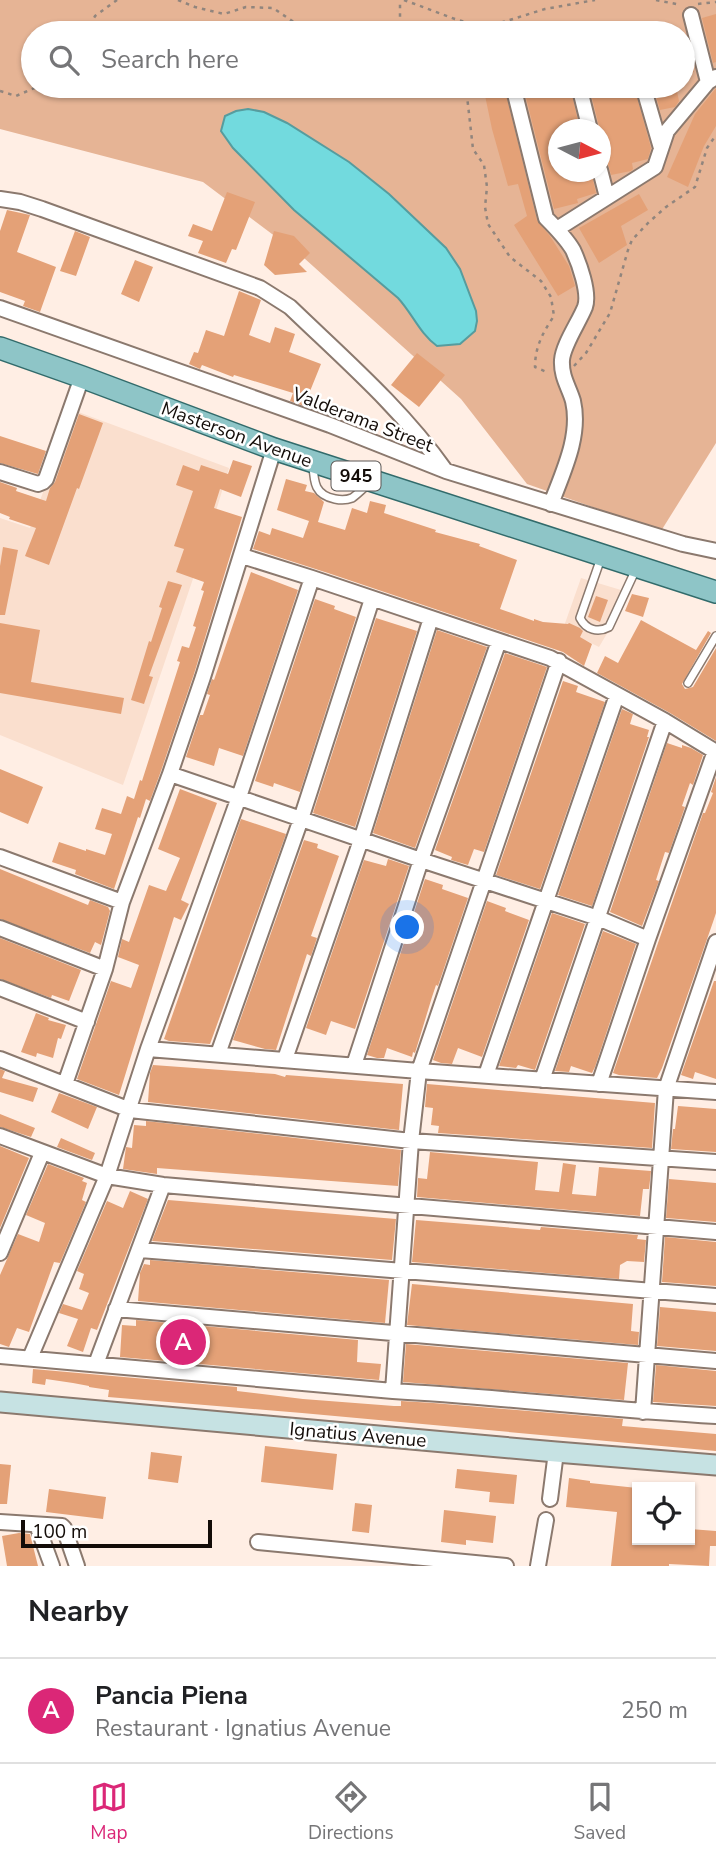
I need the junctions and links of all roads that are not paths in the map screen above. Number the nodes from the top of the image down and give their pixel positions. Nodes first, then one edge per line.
1 (691, 15) dead end
2 (693, 21) edge
3 (695, 27) edge
4 (712, 79) edge
5 (516, 98) edge
6 (582, 98) edge
7 (646, 98) edge
8 (587, 119) edge
9 (661, 149) junction
10 (603, 182) edge
11 (607, 197) junction
12 (0, 199) edge
13 (557, 229) junction
14 (0, 308) edge
15 (0, 348) edge
16 (82, 377) junction
17 (274, 449) junction
18 (313, 461) junction
19 (446, 471) junction
20 (0, 472) edge
21 (372, 481) junction
22 (551, 504) junction
23 (716, 551) edge
24 (603, 554) junction
25 (242, 556) junction
26 (638, 566) junction
27 (312, 578) junction
28 (716, 592) edge
29 (372, 599) junction
30 (431, 618) junction
31 (716, 636) edge
32 (499, 642) junction
33 (559, 661) junction
34 (688, 683) dead end
35 (617, 695) junction
36 (665, 721) junction
37 (716, 751) edge
38 (170, 774) junction
39 (239, 797) junction
40 (300, 819) junction
41 (361, 840) junction
42 (0, 857) edge
43 (421, 860) junction
44 (484, 880) junction
45 (545, 901) junction
46 (122, 902) junction
47 (597, 918) junction
48 (0, 928) edge
49 (648, 939) junction
50 (716, 942) edge
51 (105, 969) junction
52 (0, 988) edge
53 (87, 1022) junction
54 (148, 1049) junction
55 (218, 1054) junction
56 (0, 1059) edge
57 (285, 1059) junction
58 (354, 1065) junction
59 (419, 1071) junction
60 (486, 1075) junction
61 (542, 1080) junction
62 (65, 1084) junction
63 (599, 1084) junction
64 (666, 1089) junction
65 (716, 1092) edge
66 (130, 1110) junction
67 (0, 1136) edge
68 (411, 1141) junction
69 (41, 1153) junction
70 (662, 1157) junction
71 (716, 1162) edge
72 (107, 1176) junction
73 (163, 1185) junction
74 (405, 1207) junction
75 (657, 1228) junction
76 (716, 1232) edge
77 (140, 1250) junction
78 (0, 1253) edge
79 (401, 1272) junction
80 (651, 1289) junction
81 (716, 1296) edge
82 (116, 1309) junction
83 (398, 1334) junction
84 (0, 1356) edge
85 (646, 1356) junction
86 (30, 1358) junction
87 (716, 1361) edge
88 (96, 1364) junction
89 (393, 1391) junction
90 (0, 1402) edge
91 (643, 1412) junction
92 (716, 1416) edge
93 (556, 1452) junction
94 (716, 1465) edge
95 (550, 1499) dead end
96 (546, 1520) dead end
97 (0, 1522) edge
98 (37, 1525) junction
99 (258, 1542) dead end
100 (470, 1564) edge
101 (490, 1565) edge
102 (52, 1566) edge
103 (77, 1566) edge
104 (506, 1566) edge
105 (538, 1566) edge

1 - 2 street
3 - 4 street
4 - 9 street
5 - 13 street
6 - 8 street
7 - 9 street
9 - 11 street
10 - 11 street
11 - 13 street
12 - 19 street
13 - 22 street
14 - 19 street, Valderama Street
15 - 16 main road, Masterson Avenue / 945
16 - 17 main road, Masterson Avenue / 945
16 - 20 street
17 - 18 main road, Masterson Avenue / 945
17 - 25 street
18 - 21 main road, Masterson Avenue / 945
18 - 21 lane
19 - 22 street, Valderama Street
21 - 24 main road, Masterson Avenue / 945
22 - 23 street, Valderama Street
24 - 26 main road, Masterson Avenue / 945
24 - 26 lane
25 - 27 street
25 - 38 street
26 - 28 main road, Masterson Avenue / 945
27 - 29 street
27 - 39 street
29 - 30 street
29 - 40 street
30 - 32 street
30 - 41 street
31 - 34 lane
32 - 33 street
32 - 43 street
33 - 35 street
33 - 44 street
35 - 36 street
35 - 45 street
36 - 37 street
36 - 47 street
37 - 49 street
38 - 39 street
38 - 46 street
39 - 40 street
39 - 54 street
40 - 41 street
40 - 55 street
41 - 43 street
41 - 57 street
42 - 46 street
43 - 44 street
43 - 58 street
44 - 45 street
44 - 59 street
45 - 47 street
45 - 60 street
46 - 51 street
47 - 49 street
47 - 61 street
48 - 51 street
49 - 63 street
50 - 64 street
51 - 53 street
52 - 53 street
53 - 62 street
54 - 55 street
54 - 66 street
55 - 57 street
56 - 62 street
57 - 58 street
58 - 59 street
59 - 60 street
59 - 68 street
60 - 61 street
61 - 63 street
62 - 66 street
63 - 64 street
64 - 65 street
64 - 70 street
66 - 68 street
66 - 72 street
67 - 69 street
68 - 70 street
68 - 74 street
69 - 72 street
69 - 78 street
70 - 71 street
70 - 75 street
72 - 73 street
72 - 86 street
73 - 74 street
73 - 77 street
74 - 75 street
74 - 79 street
75 - 76 street
75 - 80 street
77 - 79 street
77 - 82 street
79 - 80 street
79 - 83 street
80 - 81 street
80 - 85 street
82 - 83 street
82 - 88 street
83 - 85 street
83 - 89 street
84 - 86 street
85 - 87 street
85 - 91 street
86 - 88 street
88 - 89 street
89 - 91 street
90 - 93 street, Ignatius Avenue
91 - 92 street
93 - 94 street, Ignatius Avenue
93 - 95 street
96 - 105 street
97 - 98 street
98 - 102 street
98 - 103 street
99 - 100 street
100 - 101 street
101 - 104 street

